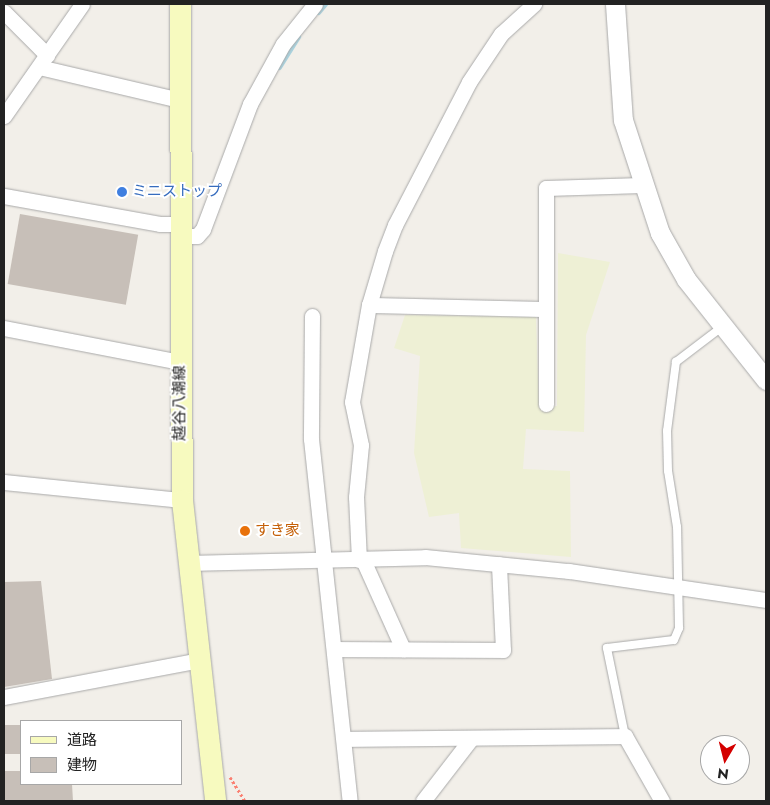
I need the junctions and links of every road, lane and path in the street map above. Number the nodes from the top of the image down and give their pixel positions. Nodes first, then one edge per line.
1 (82, 4) edge
2 (180, 4) edge
3 (315, 4) edge
4 (534, 4) edge
5 (615, 4) edge
6 (4, 12) edge
7 (44, 61) junction
8 (180, 100) junction
9 (4, 116) edge
10 (642, 185) junction
11 (4, 196) edge
12 (180, 230) junction
13 (368, 305) junction
14 (546, 309) junction
15 (312, 316) dead end
16 (722, 327) junction
17 (4, 328) edge
18 (180, 362) junction
19 (766, 380) edge
20 (546, 404) dead end
21 (4, 482) edge
22 (182, 500) junction
23 (323, 560) junction
24 (361, 560) junction
25 (188, 563) junction
26 (499, 564) junction
27 (680, 587) junction
28 (766, 600) edge
29 (334, 649) junction
30 (402, 649) junction
31 (199, 660) junction
32 (4, 697) edge
33 (625, 736) junction
34 (344, 739) junction
35 (470, 740) junction
36 (215, 801) edge
37 (350, 801) edge
38 (423, 801) edge
39 (662, 801) edge

1 - 7 street
2 - 8 main road, 越谷八潮線
3 - 12 street
4 - 13 street
5 - 10 street
6 - 7 street
7 - 8 street
7 - 9 street
8 - 12 main road, 越谷八潮線
10 - 14 street
10 - 16 street
11 - 12 street
12 - 18 main road, 越谷八潮線
13 - 14 street
13 - 24 street
14 - 20 street
15 - 23 street
16 - 19 street
16 - 27 lane
17 - 18 street
18 - 22 main road, 越谷八潮線
21 - 22 street
22 - 25 main road, 越谷八潮線
23 - 24 street
23 - 25 street
23 - 29 street
24 - 26 street
24 - 30 street
25 - 31 main road, 越谷八潮線
26 - 27 street
26 - 30 street
27 - 28 street
27 - 33 lane
29 - 30 street
29 - 34 street
31 - 32 street
31 - 36 main road, 越谷八潮線
33 - 35 street
33 - 39 street
34 - 35 street
34 - 37 street
35 - 38 street

